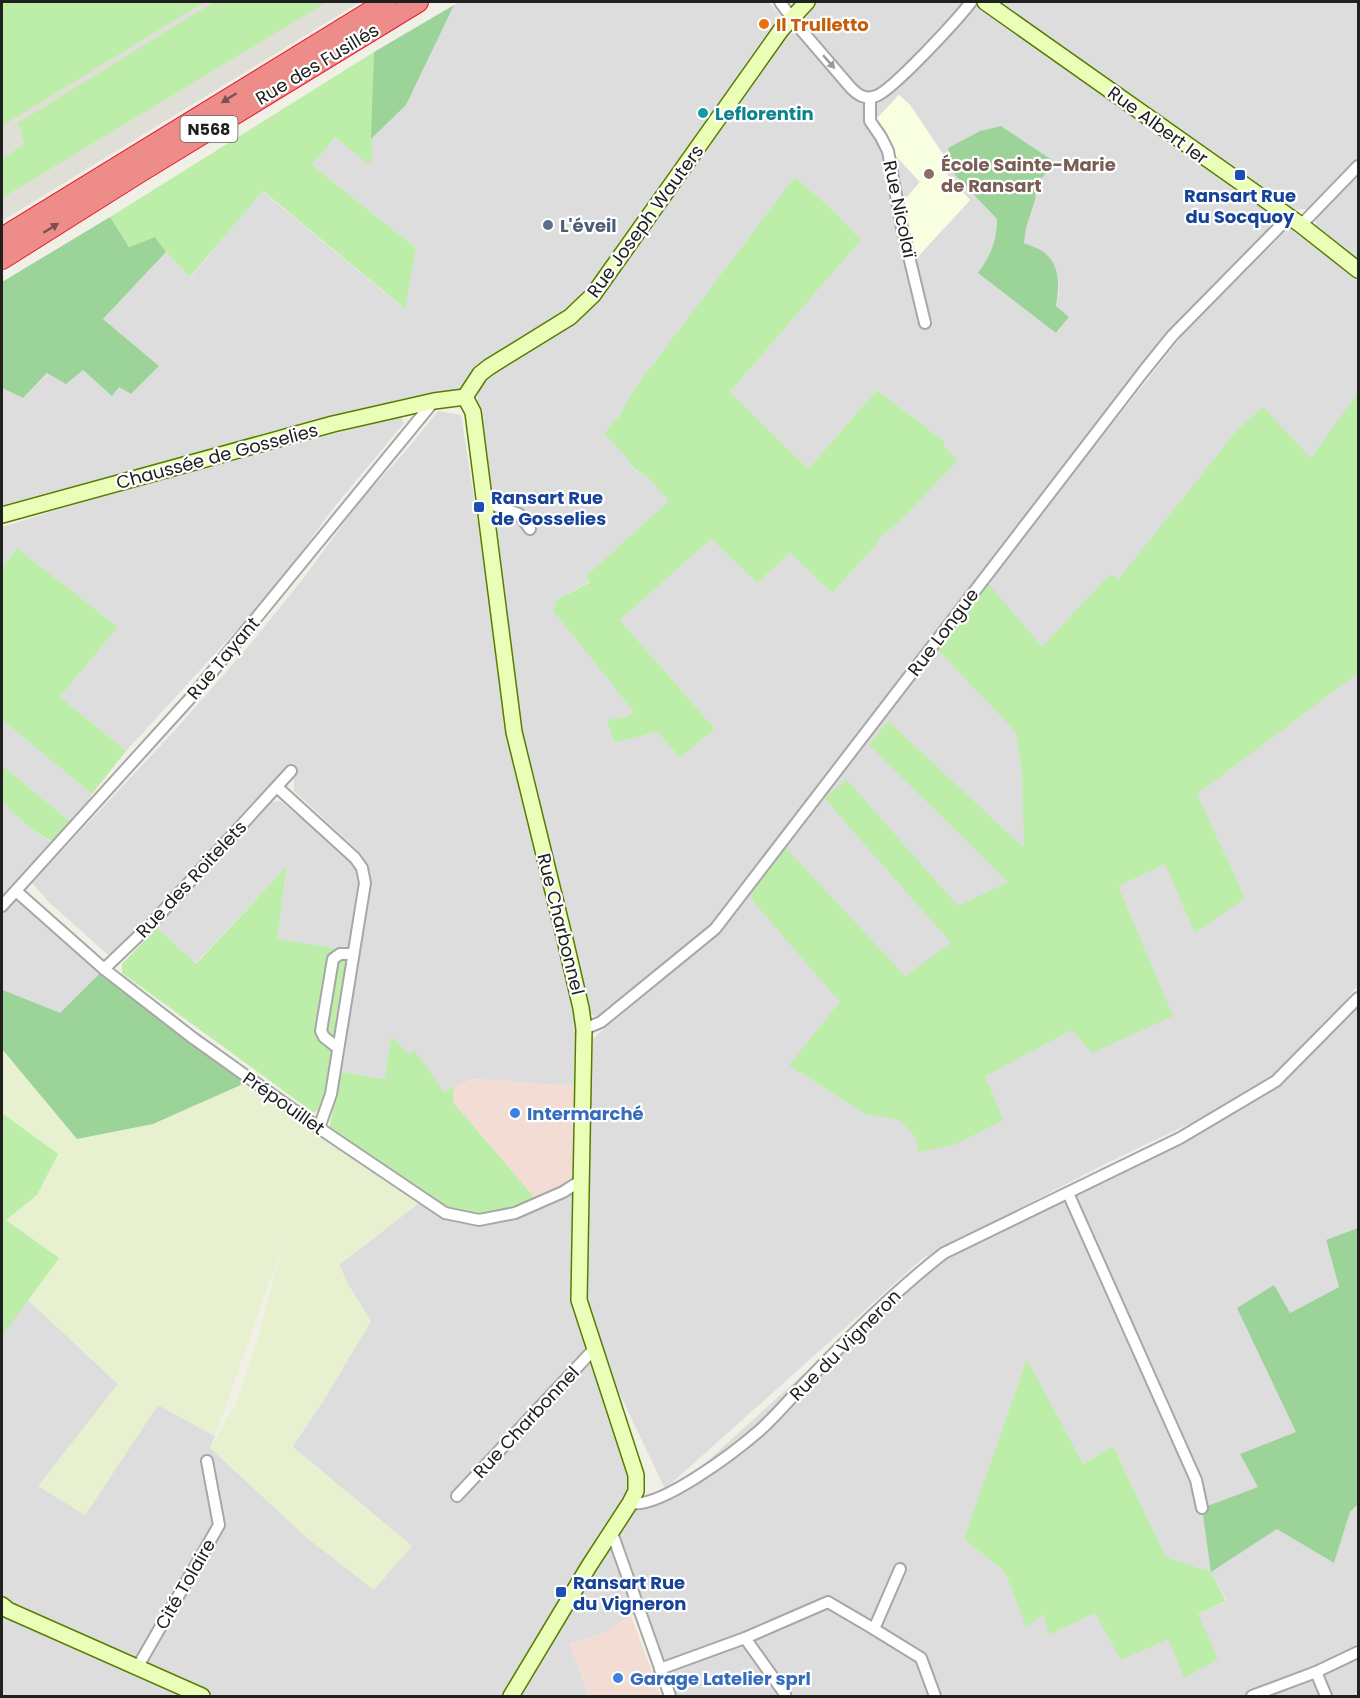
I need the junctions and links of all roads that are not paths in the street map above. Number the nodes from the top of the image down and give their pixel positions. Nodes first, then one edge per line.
1 (386, 2) edge
2 (418, 2) edge
3 (780, 2) edge
4 (807, 2) edge
5 (971, 2) edge
6 (985, 2) edge
7 (791, 17) junction
8 (870, 98) junction
9 (1359, 166) edge
10 (1294, 222) junction
11 (2, 238) edge
12 (2, 259) edge
13 (1359, 270) edge
14 (925, 323) dead end
15 (465, 397) junction
16 (434, 401) junction
17 (485, 502) junction
18 (2, 515) edge
19 (530, 529) dead end
20 (291, 771) dead end
21 (277, 787) junction
22 (16, 891) junction
23 (2, 906) edge
24 (353, 954) junction
25 (104, 969) junction
26 (1359, 998) edge
27 (584, 1029) junction
28 (338, 1048) junction
29 (320, 1128) junction
30 (582, 1179) junction
31 (1068, 1193) junction
32 (595, 1348) junction
33 (207, 1461) dead end
34 (457, 1496) dead end
35 (630, 1503) junction
36 (1202, 1508) dead end
37 (612, 1533) junction
38 (900, 1569) dead end
39 (2, 1605) edge
40 (874, 1629) junction
41 (746, 1638) junction
42 (1359, 1652) edge
43 (137, 1668) junction
44 (660, 1669) junction
45 (1316, 1672) junction
46 (785, 1694) dead end
47 (202, 1696) edge
48 (511, 1696) edge
49 (670, 1696) edge
50 (935, 1696) edge
51 (1252, 1696) edge
52 (1326, 1696) edge

1 -> 11 highway, Rue des Fusillés / N568
12 -> 2 highway, Rue des Fusillés / N568
3 - 7 street
4 - 7 street, Rue Joseph Wauters
5 - 8 street
6 - 10 street, Rue Albert Ier
7 -> 8 street
7 - 15 street, Rue Joseph Wauters
8 - 14 street, Rue Nicolaï
9 - 10 street, Rue Longue
10 - 13 street, Rue Albert Ier
10 - 27 street, Rue Longue
15 - 16 street
15 - 17 street, Rue Charbonnel
16 - 18 street, Chaussée de Gosselies
16 - 22 street, Rue Tayant
17 - 19 street
17 - 27 street, Rue Charbonnel
20 - 21 street, Rue des Roitelets
21 - 24 street
21 - 25 street, Rue des Roitelets
22 - 23 street, Rue Tayant
22 - 25 street, Prépouillet
24 - 28 street
24 - 28 street
25 - 29 street, Prépouillet
26 - 31 street, Rue du Vigneron
27 - 30 street, Rue Charbonnel
28 - 29 street
29 - 30 street, Prépouillet
30 - 32 street, Rue Charbonnel
31 - 35 street, Rue du Vigneron
31 - 36 street
32 - 34 street, Rue Charbonnel
32 - 35 street, Rue Charbonnel
33 - 43 street, Cité Tolaire
35 - 37 street, Rue Charbonnel
37 - 44 street
37 - 48 street, Rue Charbonnel
38 - 40 street
39 - 43 street
40 - 41 street
40 - 50 street
41 - 44 street
41 - 46 street
42 - 45 street
43 - 47 street
44 - 49 street
45 - 51 street
45 - 52 street

